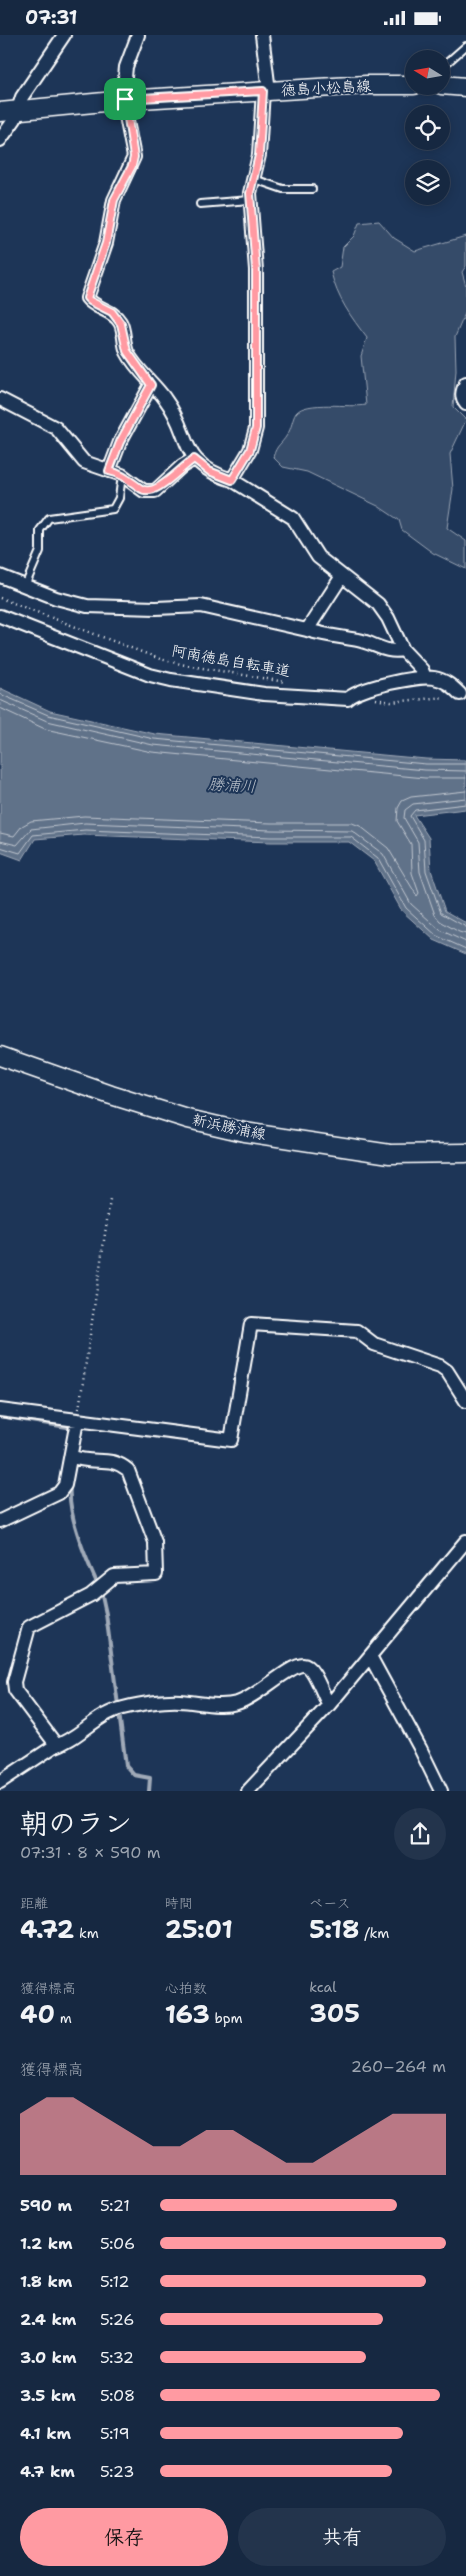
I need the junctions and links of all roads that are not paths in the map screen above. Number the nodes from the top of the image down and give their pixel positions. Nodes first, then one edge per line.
1 (64, 35) edge
2 (138, 35) edge
3 (262, 35) edge
4 (466, 46) edge
5 (450, 60) edge
6 (405, 85) edge
7 (450, 86) edge
8 (466, 87) edge
9 (266, 91) junction
10 (125, 99) junction
11 (19, 110) junction
12 (0, 112) edge
13 (0, 140) edge
14 (254, 179) junction
15 (312, 189) dead end
16 (250, 200) junction
17 (200, 204) dead end
18 (466, 383) edge
19 (151, 385) junction
20 (0, 399) edge
21 (466, 403) edge
22 (194, 459) junction
23 (109, 471) junction
24 (122, 475) junction
25 (232, 480) junction
26 (342, 576) junction
27 (0, 577) edge
28 (25, 586) junction
29 (0, 616) edge
30 (307, 630) junction
31 (403, 649) junction
32 (425, 677) junction
33 (460, 694) road end
34 (0, 1056) edge
35 (466, 1153) edge
36 (466, 1401) edge
37 (0, 1410) edge
38 (77, 1421) junction
39 (71, 1456) junction
40 (0, 1521) edge
41 (466, 1541) edge
42 (370, 1656) junction
43 (329, 1705) junction
44 (53, 1747) junction
45 (0, 1781) edge
46 (248, 1791) edge
47 (441, 1791) edge

1 - 11 street
2 - 10 street
3 - 9 street
4 - 5 lane
6 - 9 main road, 徳島小松島線
7 - 8 main road
9 - 10 main road, 徳島小松島線
9 - 14 street
10 - 11 main road, 徳島小松島線
10 - 19 street
11 - 12 main road, 徳島小松島線
11 - 13 street
14 - 15 lane
14 - 16 street
16 - 17 lane
16 - 25 street
18 - 21 street
19 - 22 street
19 - 23 street
20 - 23 street
22 - 24 street
22 - 25 street
23 - 24 street
24 - 28 lane
25 - 26 street
26 - 30 street
26 - 31 street
27 - 28 street
28 - 30 street
29 - 32 street
30 - 31 street
31 - 32 street
32 - 33 street
34 - 35 main road, 新浜勝浦線
36 - 38 street
37 - 38 street
38 - 39 street
39 - 40 street
39 - 44 street
41 - 42 street
42 - 43 street
42 - 47 street
43 - 44 street
43 - 46 street
44 - 45 street

